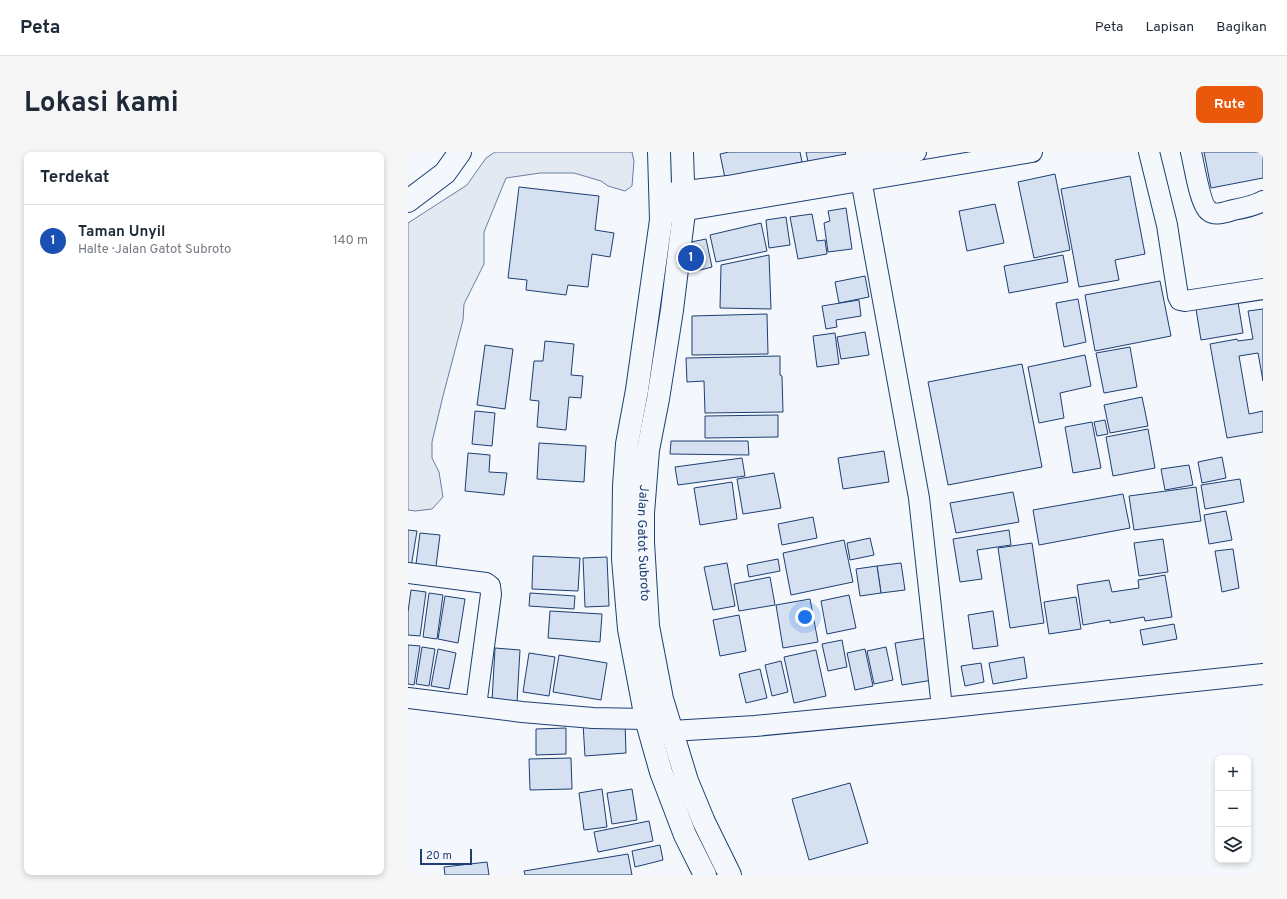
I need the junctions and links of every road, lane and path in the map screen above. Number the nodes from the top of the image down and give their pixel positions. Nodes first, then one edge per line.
1 (460, 152) edge
2 (659, 152) edge
3 (682, 152) edge
4 (916, 152) edge
5 (1032, 152) edge
6 (1150, 152) edge
7 (1191, 152) edge
8 (951, 159) edge
9 (858, 165) edge
10 (408, 201) edge
11 (683, 202) junction
12 (1263, 202) edge
13 (661, 204) junction
14 (1263, 289) edge
15 (408, 574) edge
16 (1263, 674) edge
17 (408, 698) edge
18 (476, 706) junction
19 (942, 708) junction
20 (655, 728) junction
21 (705, 875) edge
22 (730, 875) edge

1 - 10 main road
2 - 13 main road, Jalan Gatot Subroto
3 - 11 main road, Jalan Gatot Subroto
4 - 9 street
5 - 8 street
6 - 14 street
7 - 12 street
8 - 9 street
9 - 11 street
9 - 19 street
11 - 13 street
11 - 20 main road, Jalan Gatot Subroto
13 - 20 main road, Jalan Gatot Subroto
15 - 18 street
16 - 19 street
17 - 18 street
18 - 20 street
19 - 20 street
20 - 21 main road, Jalan Gatot Subroto
20 - 22 main road, Jalan Gatot Subroto

